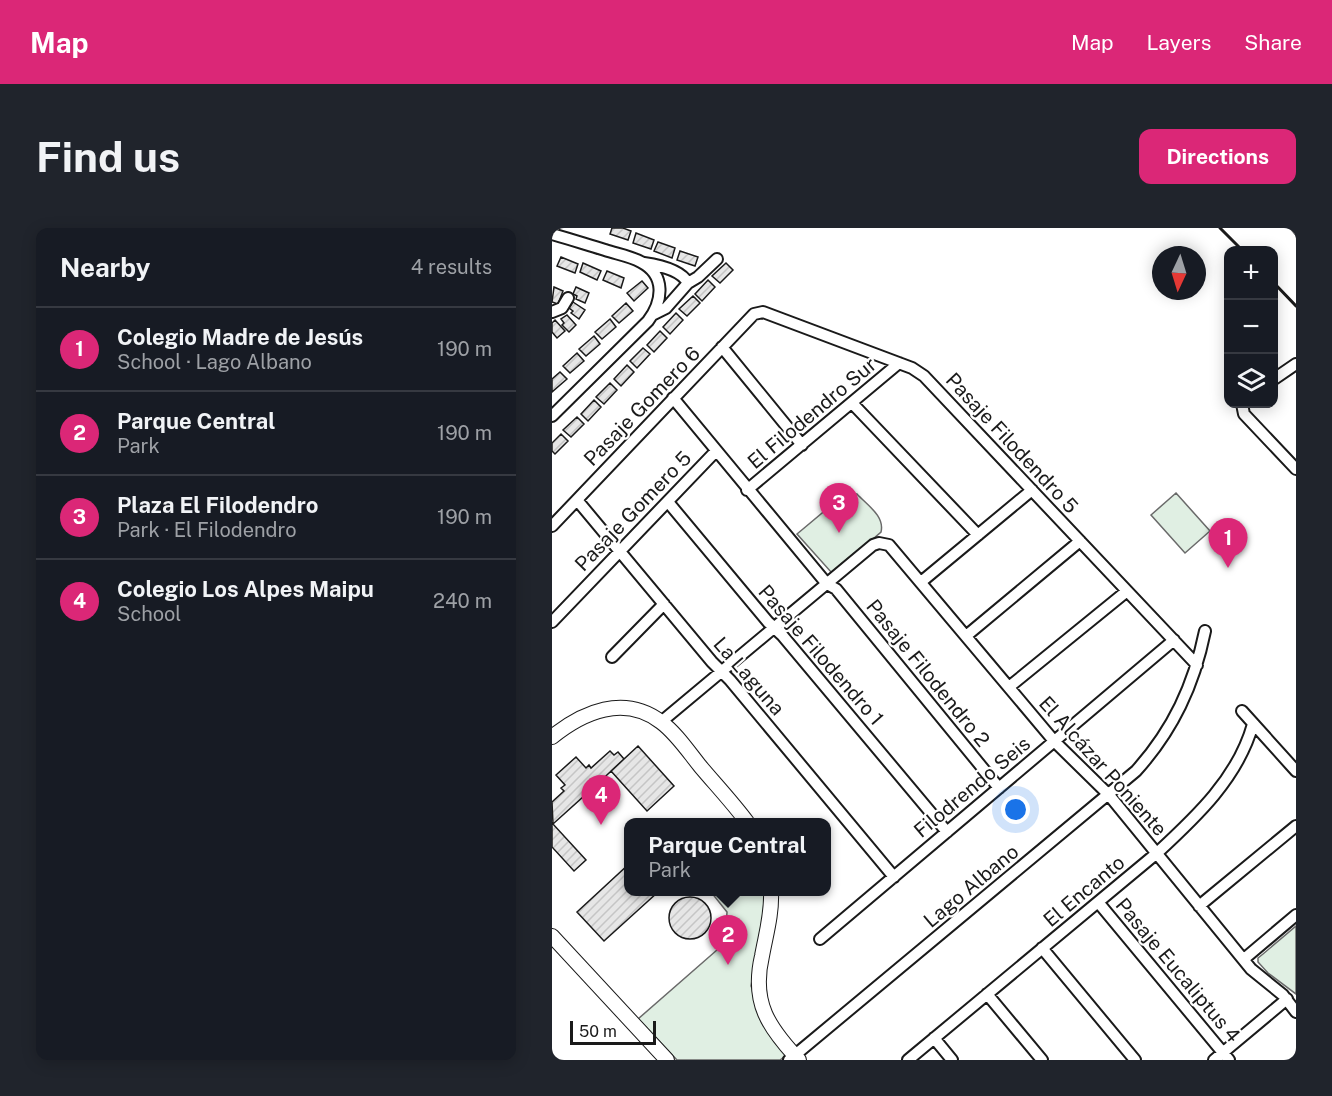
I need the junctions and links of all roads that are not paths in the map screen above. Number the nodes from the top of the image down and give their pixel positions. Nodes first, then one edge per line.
1 (552, 234) edge
2 (717, 259) dead end
3 (642, 262) junction
4 (687, 283) junction
5 (568, 298) dead end
6 (552, 312) edge
7 (758, 312) joint
8 (652, 315) junction
9 (722, 347) junction
10 (899, 363) junction
11 (1296, 364) edge
12 (1278, 376) edge
13 (673, 398) junction
14 (852, 403) junction
15 (1243, 408) edge
16 (552, 416) edge
17 (802, 445) junction
18 (716, 451) junction
19 (1296, 469) edge
20 (747, 490) junction
21 (1032, 490) junction
22 (576, 500) junction
23 (668, 502) junction
24 (552, 525) edge
25 (978, 535) junction
26 (1080, 541) junction
27 (620, 552) junction
28 (921, 582) junction
29 (827, 584) junction
30 (1127, 591) junction
31 (664, 604) junction
32 (552, 622) edge
33 (775, 628) junction
34 (1205, 631) dead end
35 (966, 636) junction
36 (1174, 640) junction
37 (612, 657) dead end
38 (1197, 665) junction
39 (722, 672) junction
40 (1009, 687) junction
41 (1242, 711) dead end
42 (661, 722) junction
43 (1253, 724) junction
44 (552, 737) edge
45 (1054, 741) junction
46 (1296, 771) edge
47 (999, 788) junction
48 (1109, 795) junction
49 (744, 818) edge
50 (1296, 825) edge
51 (947, 832) junction
52 (1157, 854) junction
53 (894, 877) junction
54 (771, 896) edge
55 (1098, 902) junction
56 (1199, 906) junction
57 (1296, 915) edge
58 (552, 936) edge
59 (820, 939) dead end
60 (1042, 948) junction
61 (1244, 959) junction
62 (987, 994) junction
63 (1287, 999) junction
64 (1296, 1012) edge
65 (934, 1038) junction
66 (1226, 1056) edge
67 (794, 1058) edge
68 (667, 1060) edge
69 (908, 1060) edge
70 (952, 1060) edge
71 (1042, 1060) edge
72 (1135, 1060) edge
73 (1214, 1060) edge

1 - 3 street
2 - 4 street
3 - 4 street
3 - 8 street
4 - 8 street
5 - 6 street
7 - 9 street, Pasaje Gomero 6
7 - 10 street, Pasaje Filodendro 5
8 - 16 street
9 - 13 street, Pasaje Gomero 6
9 - 17 street
10 - 14 street, El Filodendro Sur
10 - 21 street, Pasaje Filodendro 5
11 - 12 street
13 - 18 street, Pasaje Filodendro 2
13 - 22 street, Pasaje Gomero 6
14 - 17 street, El Filodendro Sur
14 - 25 street
15 - 19 street
17 - 20 street, El Filodendro Sur
18 - 20 street, Pasaje Filodendro 2
18 - 23 street, Pasaje Gomero 5
20 - 29 street, Pasaje Filodendro 2
21 - 25 street
21 - 26 street, Pasaje Filodendro 5
22 - 24 street, Pasaje Gomero 6
22 - 27 street, La Laguna
23 - 27 street, Pasaje Gomero 5
23 - 33 street, Pasaje Filodendro 1
25 - 28 street
26 - 30 street, Pasaje Filodendro 5
26 - 35 street
27 - 31 street, La Laguna
27 - 32 street, Pasaje Gomero 5
28 - 29 street, El Alcázar Poniente
28 - 35 street, El Alcázar Poniente
29 - 33 street
29 - 47 street, Pasaje Filodendro 2
30 - 36 street, Pasaje Filodendro 5
30 - 40 street
31 - 37 street
31 - 39 street, La Laguna
33 - 39 street
33 - 51 street, Pasaje Filodendro 1
34 - 38 street, Lago Albano
35 - 40 street, El Alcázar Poniente
36 - 38 street, Pasaje Filodendro 5
36 - 45 street, Filodrendo Seis
38 - 48 street, Lago Albano
39 - 42 street
39 - 53 street, La Laguna
40 - 45 street, El Alcázar Poniente
41 - 43 street
42 - 44 street
42 - 49 street
43 - 46 street
43 - 52 street, El Encanto
45 - 47 street, Filodrendo Seis
45 - 48 street, El Alcázar Poniente
47 - 51 street, Filodrendo Seis
48 - 52 street, El Alcázar Poniente
48 - 67 street, Lago Albano
50 - 56 street
51 - 53 street, Filodrendo Seis
52 - 55 street, El Encanto
52 - 56 street, El Alcázar Poniente
53 - 59 street, Filodrendo Seis
54 - 67 street
55 - 60 street, El Encanto
55 - 66 street, Pasaje Eucaliptus 4
56 - 61 street, El Alcázar Poniente
57 - 61 street
58 - 68 street
60 - 62 street, El Encanto
60 - 72 street
61 - 63 street, El Alcázar Poniente
62 - 65 street, El Encanto
62 - 71 street
63 - 64 street, El Alcázar Poniente
63 - 66 street
65 - 69 street, El Encanto
65 - 70 street
66 - 73 street

